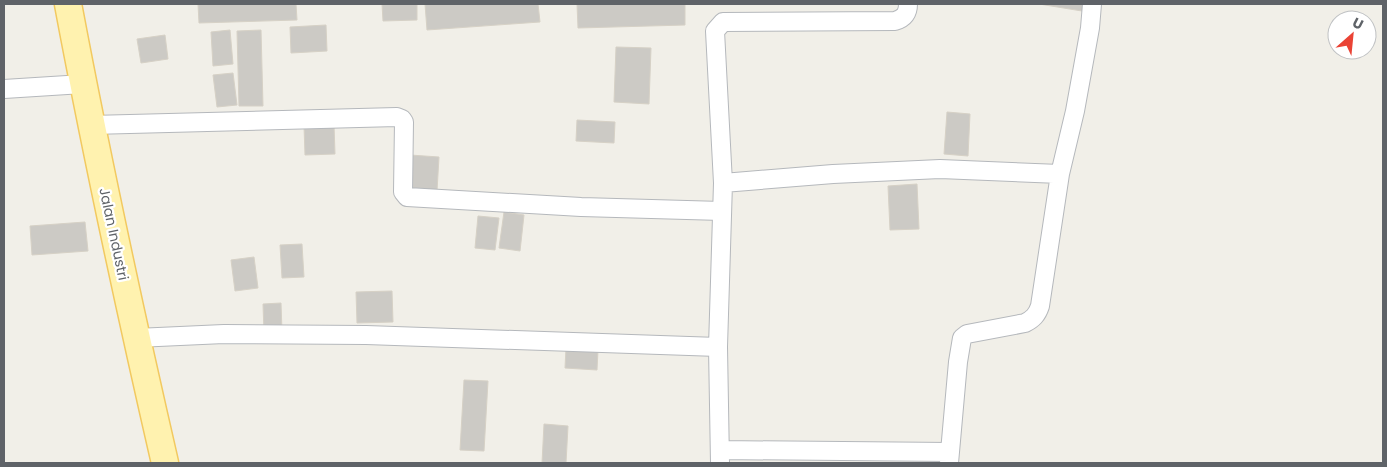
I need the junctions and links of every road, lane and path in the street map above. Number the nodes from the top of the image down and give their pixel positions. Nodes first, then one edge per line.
1 (68, 4) edge
2 (908, 4) edge
3 (1092, 4) edge
4 (83, 84) junction
5 (4, 89) edge
6 (91, 125) junction
7 (1060, 174) junction
8 (723, 182) junction
9 (722, 211) junction
10 (136, 338) junction
11 (718, 347) junction
12 (720, 457) edge
13 (950, 458) edge
14 (165, 463) edge

1 - 4 main road, Jalan Industri
2 - 8 street
3 - 7 street
4 - 5 street
4 - 6 main road, Jalan Industri
6 - 9 street
6 - 10 main road, Jalan Industri
7 - 8 street
7 - 13 street
8 - 9 street
9 - 11 street
10 - 11 street
10 - 14 main road, Jalan Industri
11 - 12 street
12 - 13 street

